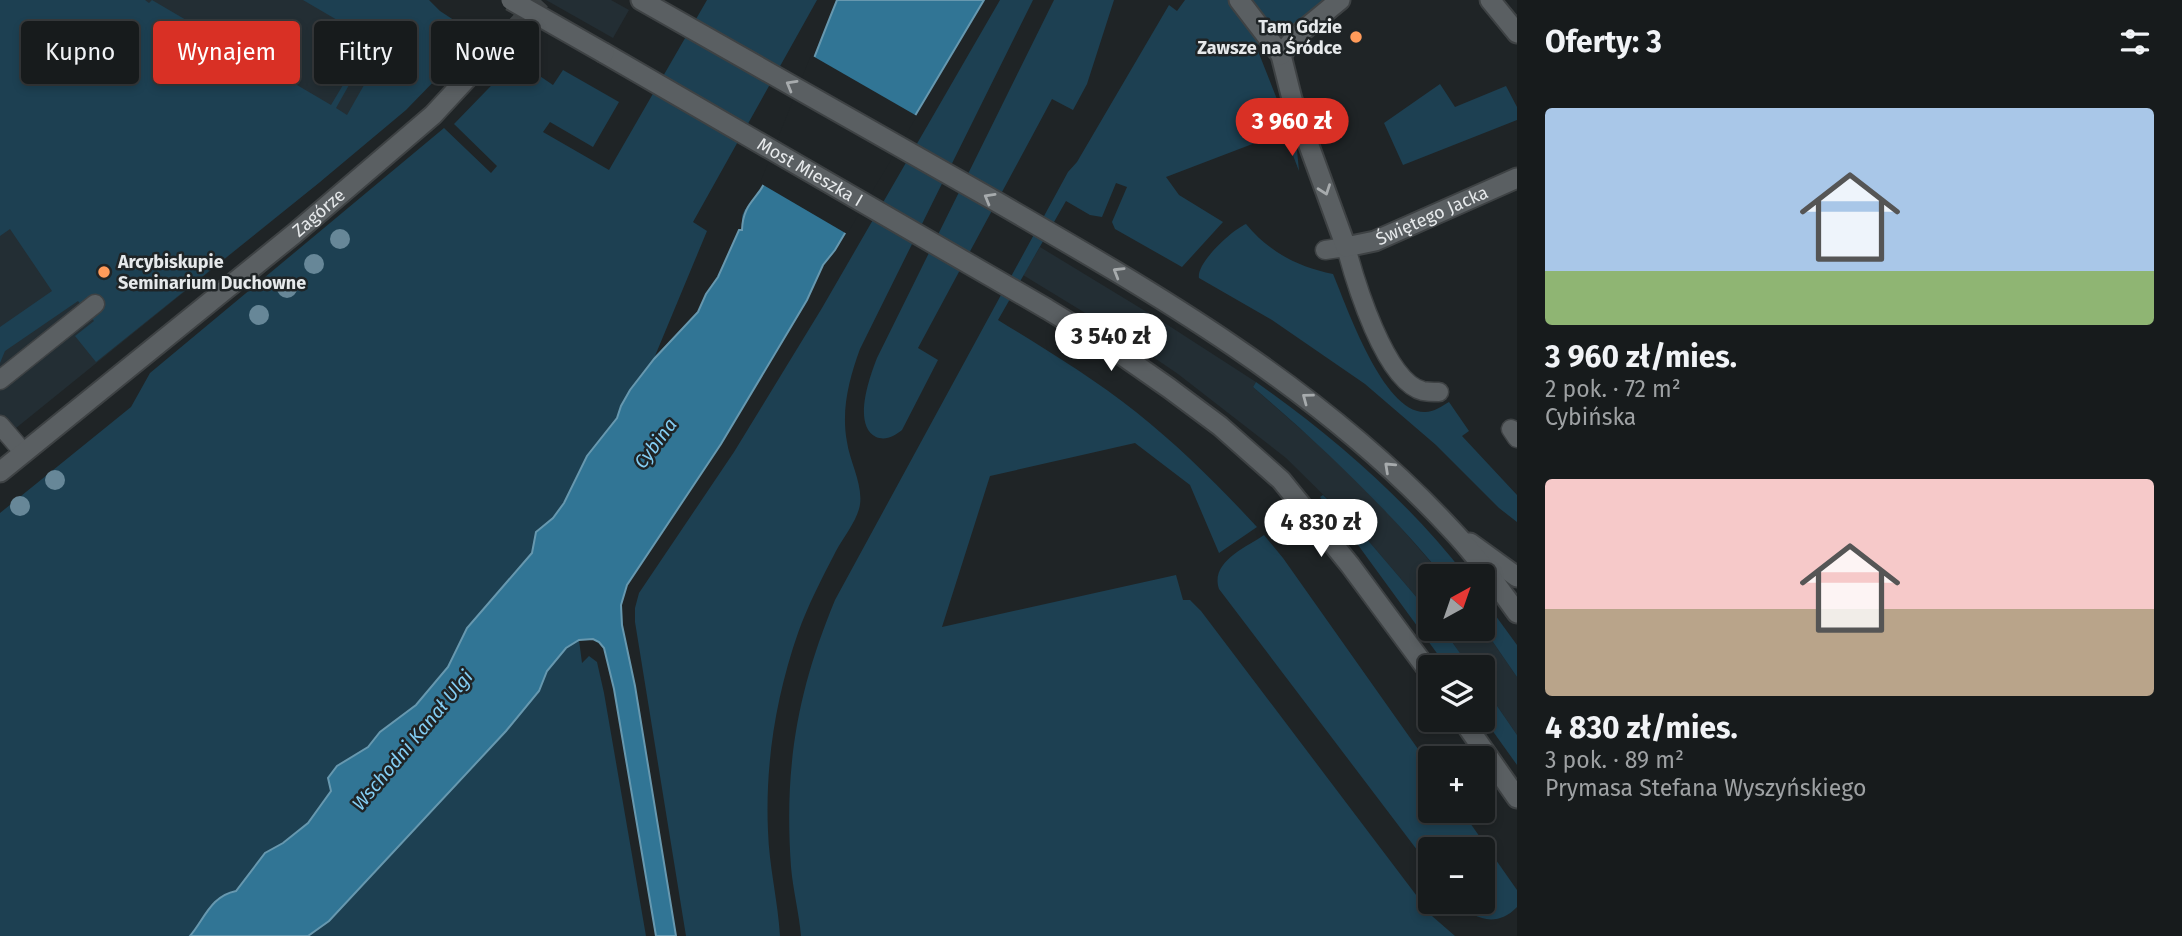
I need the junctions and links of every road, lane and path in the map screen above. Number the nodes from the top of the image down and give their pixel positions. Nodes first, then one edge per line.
1 (510, 0) edge
2 (641, 0) edge
3 (1239, 0) edge
4 (1340, 0) edge
5 (1490, 0) edge
6 (1517, 33) edge
7 (1281, 55) junction
8 (462, 84) edge
9 (1517, 178) edge
10 (1346, 247) junction
11 (1325, 250) dead end
12 (95, 304) dead end
13 (0, 380) edge
14 (1439, 392) dead end
15 (0, 425) edge
16 (24, 453) junction
17 (0, 472) edge
18 (1451, 528) junction
19 (1517, 578) edge
20 (1517, 613) edge
21 (1418, 657) edge
22 (1471, 732) edge
23 (1517, 798) edge

1 - 21 street, Most Mieszka I, bridge
18 -> 2 street
3 - 7 street
4 - 7 street
5 - 6 street
7 -> 10 street
8 - 16 street, Zagórze
9 - 10 street, Świętego Jacka
10 - 11 lane
10 - 14 lane
12 - 13 lane
15 - 16 lane
16 - 17 street, Zagórze
18 - 19 street
18 - 20 street
22 - 23 street

